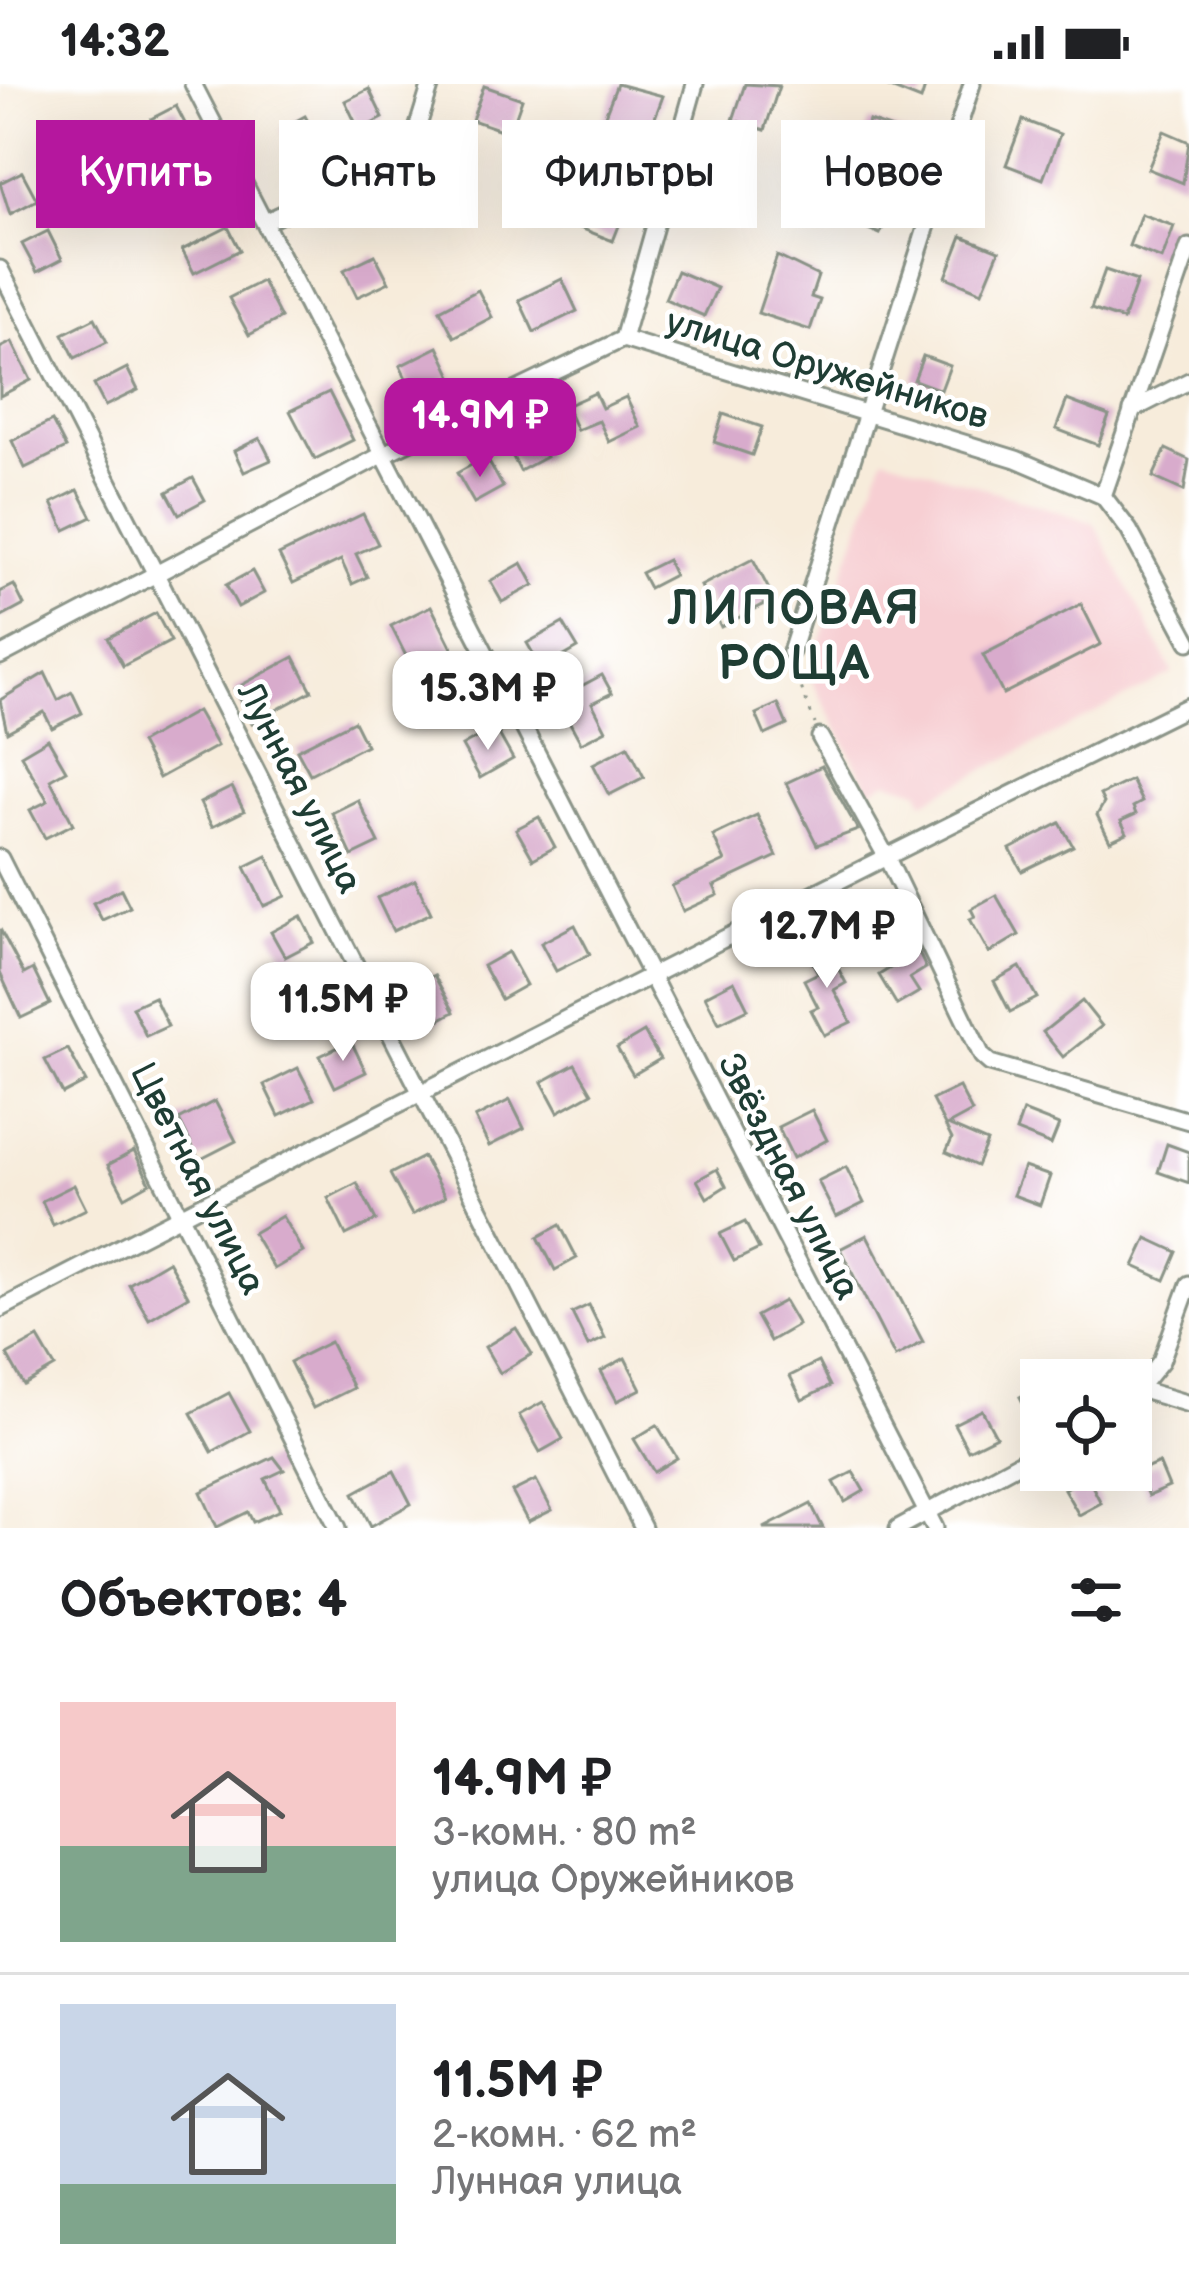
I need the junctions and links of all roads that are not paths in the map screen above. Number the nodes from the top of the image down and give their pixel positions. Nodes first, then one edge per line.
1 (194, 84) edge
2 (431, 84) edge
3 (695, 84) edge
4 (972, 84) edge
5 (265, 222) junction
6 (1189, 247) edge
7 (0, 269) edge
8 (623, 338) junction
9 (1189, 381) edge
10 (1132, 410) junction
11 (871, 413) junction
12 (384, 454) junction
13 (1103, 496) junction
14 (157, 575) junction
15 (1189, 642) edge
16 (791, 652) road end
17 (0, 656) edge
18 (1189, 706) edge
19 (820, 737) road end
20 (886, 856) junction
21 (0, 858) edge
22 (650, 972) junction
23 (422, 1095) junction
24 (1189, 1120) edge
25 (182, 1215) junction
26 (1189, 1284) edge
27 (0, 1309) edge
28 (1152, 1369) edge
29 (1152, 1397) edge
30 (1189, 1404) edge
31 (1020, 1464) edge
32 (931, 1521) edge
33 (338, 1528) edge
34 (643, 1528) edge
35 (898, 1528) edge

1 - 5 street, Звёздная улица
2 - 5 street
3 - 8 street
4 - 11 street
5 - 12 street, Звёздная улица
6 - 10 street
7 - 14 street, Лунная улица
8 - 11 street, улица Оружейников
8 - 12 street, улица Оружейников
9 - 10 street
10 - 13 street
11 - 13 street, улица Оружейников
11 - 16 street
12 - 14 street, улица Оружейников
12 - 22 street, Звёздная улица
13 - 15 street
14 - 17 street, улица Оружейников
14 - 23 street, Лунная улица
18 - 20 street
19 - 20 street
20 - 22 street
20 - 24 street
21 - 25 street, Цветная улица
22 - 23 street
22 - 32 street, Звёздная улица
23 - 25 street
23 - 34 street, Лунная улица
25 - 27 street
25 - 33 street, Цветная улица
26 - 28 street
29 - 30 street
31 - 32 street
32 - 35 street

